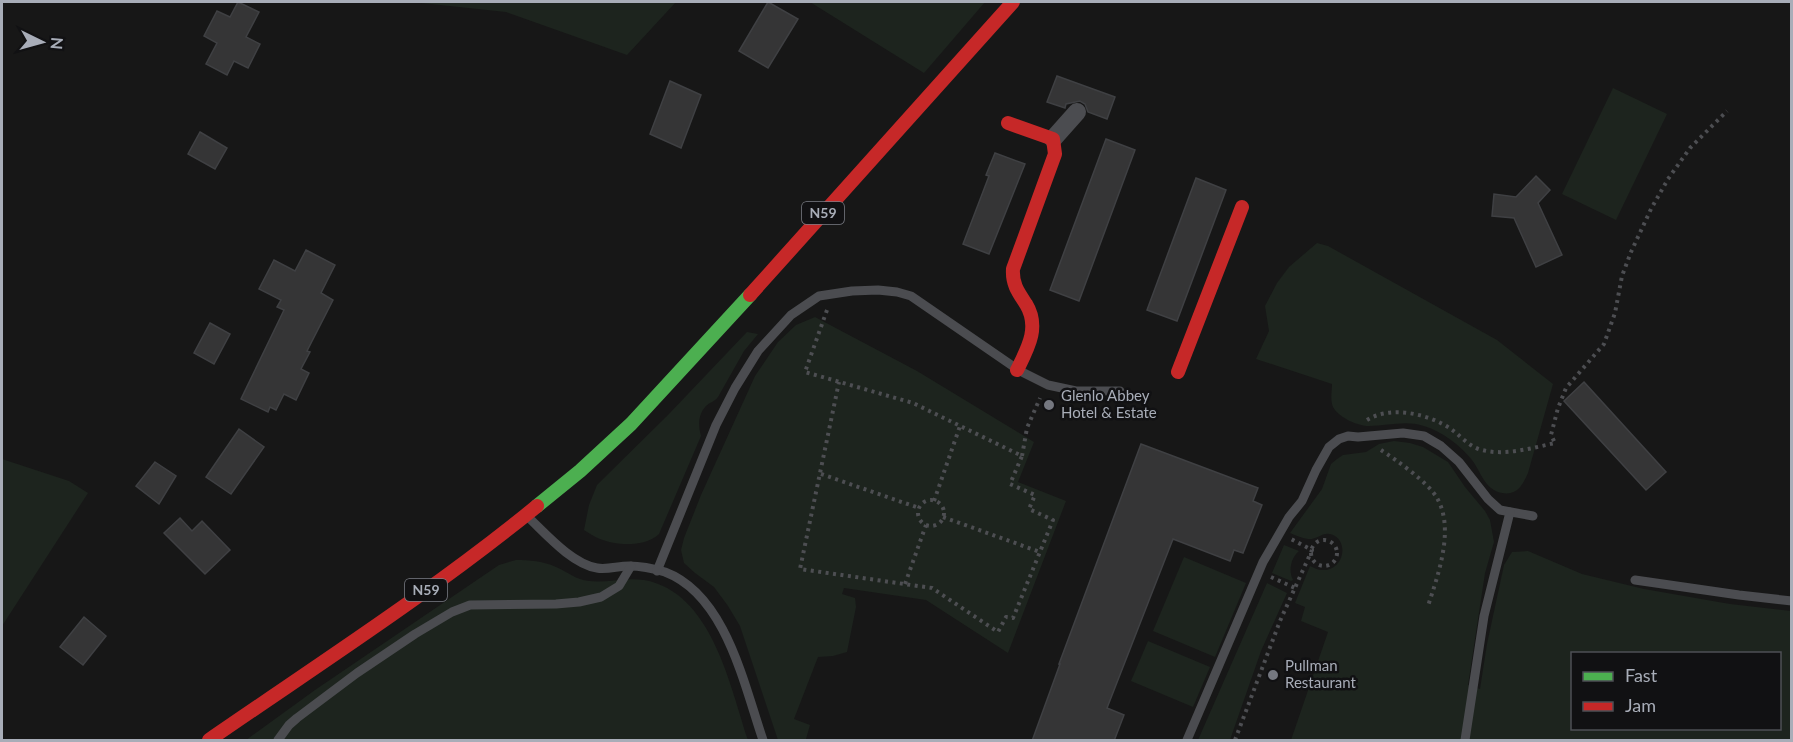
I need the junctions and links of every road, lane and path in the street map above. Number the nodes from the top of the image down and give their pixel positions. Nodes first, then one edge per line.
1 (1013, 2) edge
2 (1727, 111) dead end
3 (1077, 112) dead end
4 (1008, 123) dead end
5 (1053, 140) junction
6 (1242, 207) dead end
7 (827, 295) junction
8 (1017, 370) junction
9 (1178, 372) dead end
10 (839, 382) junction
11 (1046, 384) junction
12 (1120, 391) dead end
13 (960, 426) junction
14 (1358, 437) junction
15 (1556, 443) dead end
16 (1022, 456) junction
17 (820, 474) junction
18 (934, 501) junction
19 (919, 508) junction
20 (1510, 512) junction
21 (526, 515) junction
22 (1533, 516) dead end
23 (943, 517) junction
24 (926, 525) junction
25 (1280, 533) junction
26 (1312, 550) junction
27 (1040, 552) junction
28 (631, 566) junction
29 (657, 571) junction
30 (1258, 572) junction
31 (1635, 580) dead end
32 (905, 584) junction
33 (1295, 588) junction
34 (1791, 601) edge
35 (1428, 606) dead end
36 (209, 741) edge
37 (278, 741) edge
38 (763, 741) edge
39 (1187, 741) edge
40 (1235, 741) edge
41 (1465, 741) edge

1 - 21 main road, N59
2 - 15 path
3 - 5 street
4 - 5 main road
5 - 8 main road
6 - 9 main road
7 - 8 lane
7 - 10 path
7 - 29 lane
8 - 11 lane
10 - 13 path
10 - 17 path
11 - 12 lane
11 - 16 path
13 - 16 path
13 - 18 path
14 - 20 lane
14 - 25 lane
14 - 35 path
16 - 27 path
17 - 19 path
17 - 32 path
18 - 19 path
18 - 23 path
19 - 24 path
20 - 22 lane
20 - 41 lane
21 - 28 lane
21 - 36 main road, N59
23 - 24 path
23 - 27 path
24 - 32 path
25 - 26 path
25 - 30 lane
26 - 26 path
26 - 33 path
27 - 32 path
28 - 29 lane
28 - 37 lane
29 - 38 lane
30 - 33 path
30 - 39 lane
31 - 34 lane
33 - 40 path

